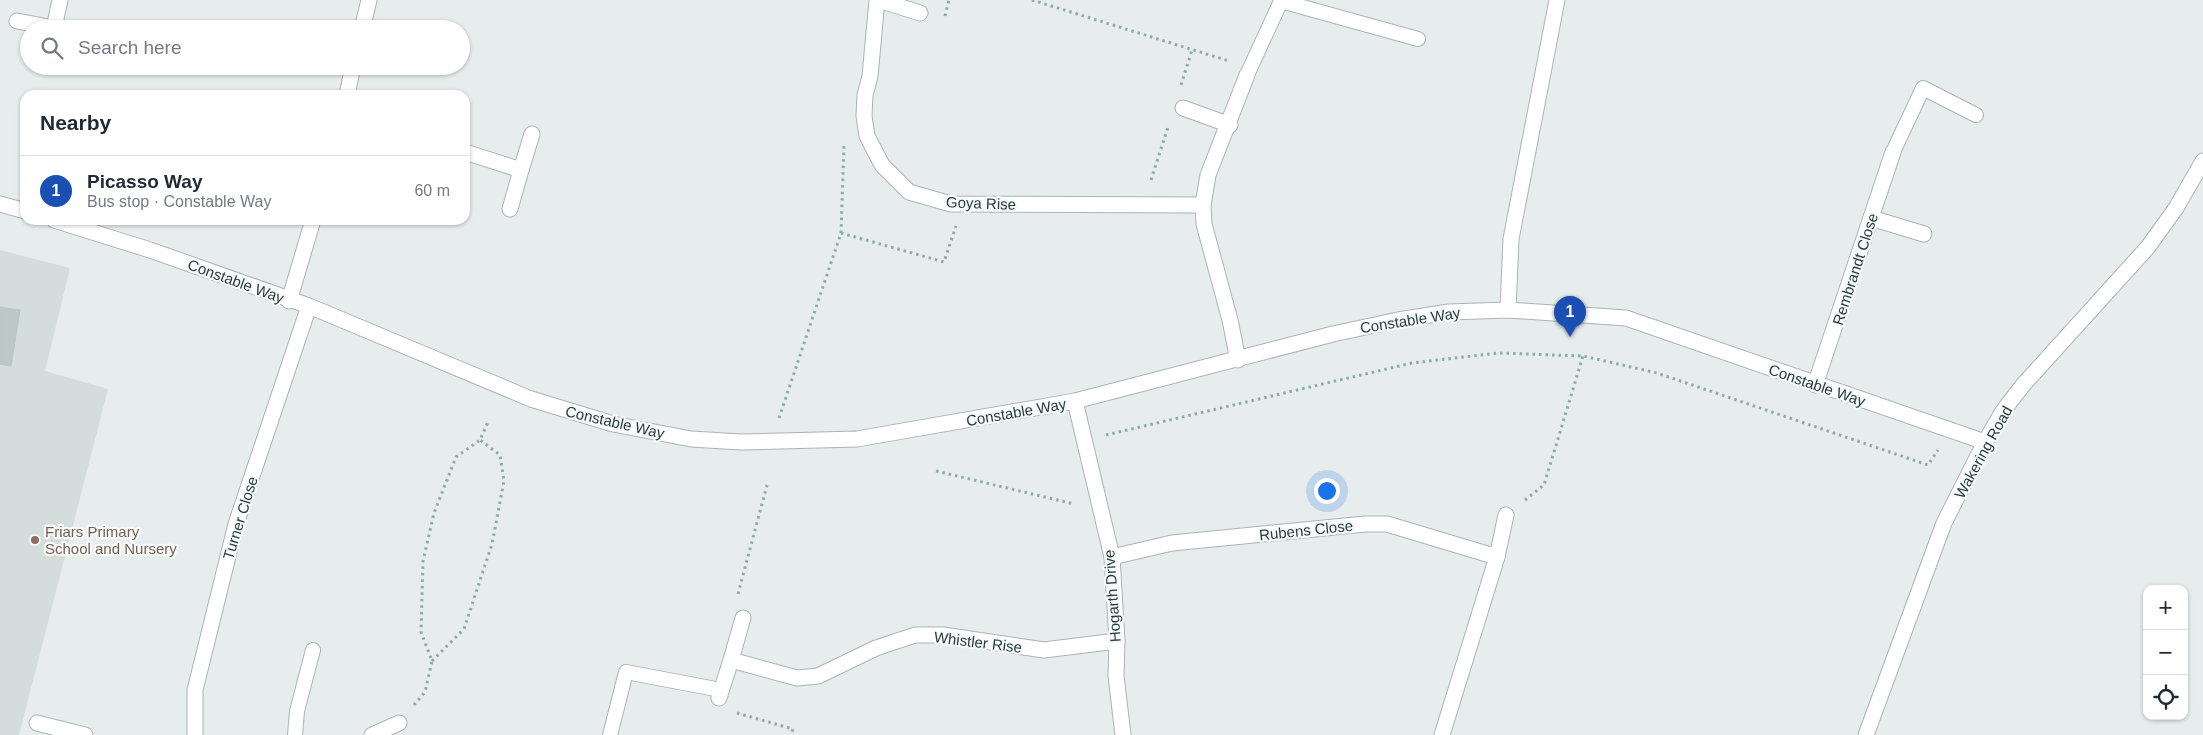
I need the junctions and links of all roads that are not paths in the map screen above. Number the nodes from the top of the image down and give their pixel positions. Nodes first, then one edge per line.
1 (60, 0) edge
2 (369, 0) edge
3 (878, 0) edge
4 (1557, 0) edge
5 (920, 13) dead end
6 (56, 20) edge
7 (364, 20) edge
8 (17, 21) dead end
9 (20, 22) edge
10 (1418, 39) dead end
11 (1249, 72) joint
12 (352, 75) edge
13 (348, 90) edge
14 (1184, 108) dead end
15 (1976, 115) dead end
16 (1230, 125) junction
17 (532, 134) dead end
18 (1892, 152) joint
19 (470, 154) edge
20 (2203, 161) edge
21 (520, 170) junction
22 (0, 204) edge
23 (1203, 204) junction
24 (510, 209) dead end
25 (20, 210) edge
26 (1871, 218) junction
27 (70, 225) edge
28 (312, 225) edge
29 (1924, 234) dead end
30 (289, 301) junction
31 (309, 306) junction
32 (1508, 310) junction
33 (1238, 360) junction
34 (1815, 385) junction
35 (1075, 401) junction
36 (1985, 442) junction
37 (1506, 515) road end
38 (1112, 557) junction
39 (1497, 557) junction
40 (743, 618) road end
41 (1116, 641) junction
42 (313, 650) dead end
43 (730, 660) junction
44 (720, 694) joint
45 (37, 723) dead end
46 (399, 723) road end
47 (85, 735) edge
48 (195, 735) edge
49 (295, 735) edge
50 (372, 735) edge
51 (610, 735) edge
52 (1123, 735) edge
53 (1442, 735) edge
54 (1866, 735) edge

1 - 6 street
2 - 7 street
3 - 5 street, Goya Rise
3 - 23 street, Goya Rise
4 - 32 street
8 - 9 street
10 - 11 lane
11 - 16 street
12 - 13 street
14 - 16 street
15 - 18 lane
16 - 23 street
17 - 21 street
18 - 26 street, Rembrandt Close
19 - 21 street
20 - 36 street, Wakering Road
21 - 24 street
22 - 25 street
23 - 33 street
26 - 29 street
26 - 34 street, Rembrandt Close
27 - 30 street, Constable Way
28 - 30 street
30 - 31 street, Constable Way
31 - 35 street, Constable Way
31 - 48 street, Turner Close
32 - 33 street, Constable Way
32 - 34 street, Constable Way
33 - 35 street, Constable Way
34 - 36 street, Constable Way
35 - 38 street, Hogarth Drive
36 - 54 street, Wakering Road
37 - 39 street
38 - 39 street, Rubens Close
38 - 41 street, Hogarth Drive
39 - 53 street
40 - 43 street
41 - 43 street, Whistler Rise
41 - 52 street, Hogarth Drive
42 - 49 lane
43 - 44 street
44 - 51 lane
45 - 47 street
46 - 50 street

